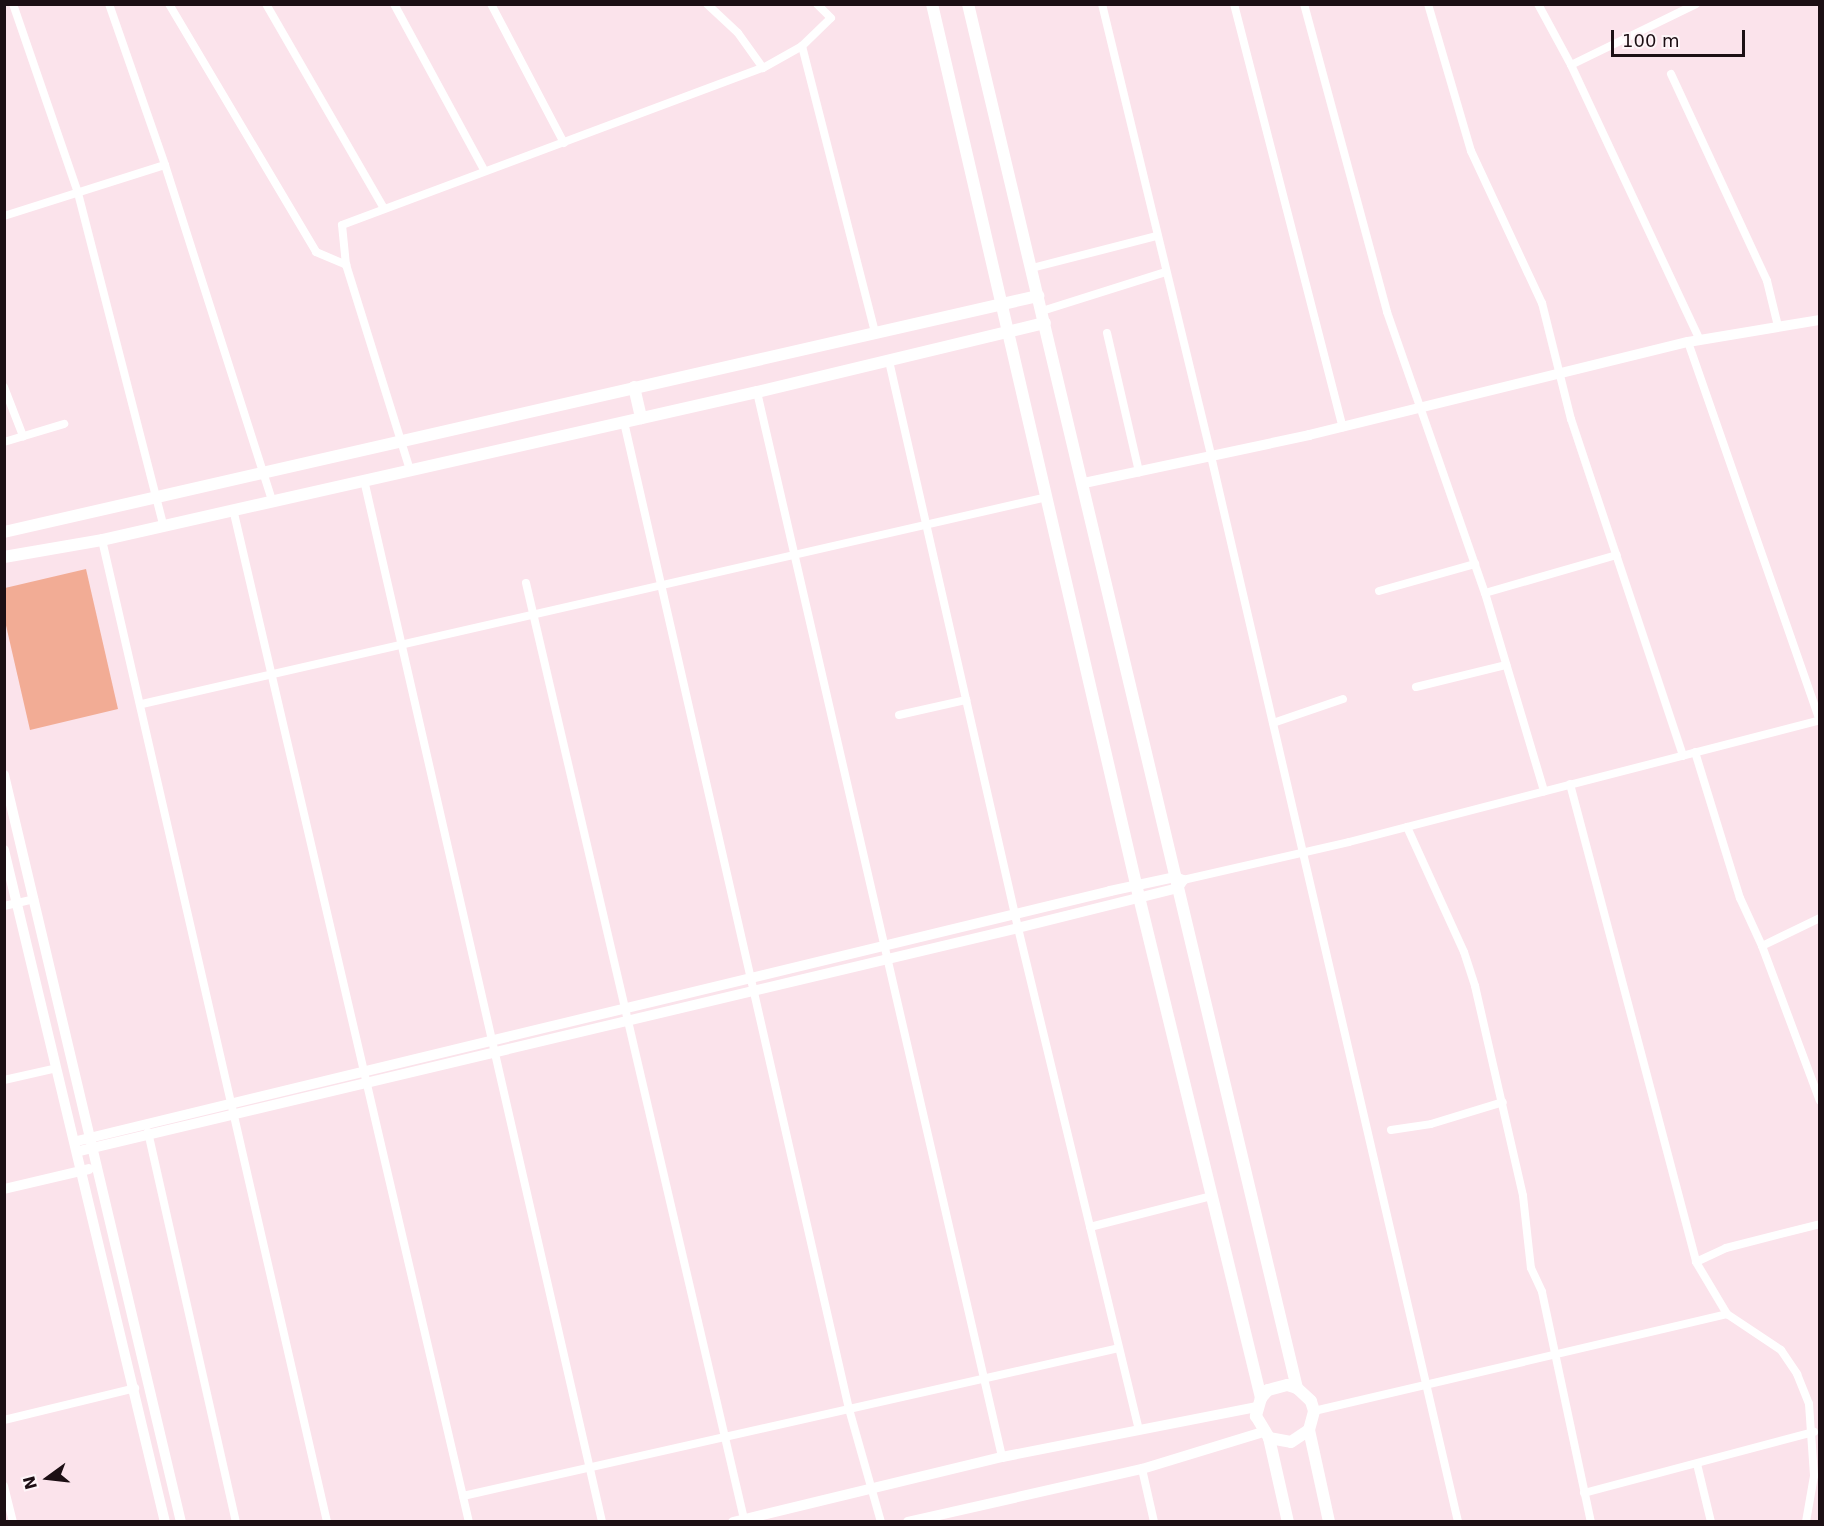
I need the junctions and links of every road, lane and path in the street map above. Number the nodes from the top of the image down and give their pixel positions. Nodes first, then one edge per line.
1 (13, 4) edge
2 (109, 4) edge
3 (169, 4) edge
4 (266, 4) edge
5 (394, 4) edge
6 (491, 4) edge
7 (707, 4) edge
8 (818, 4) edge
9 (932, 4) edge
10 (968, 4) edge
11 (1102, 4) edge
12 (1234, 4) edge
13 (1304, 4) edge
14 (1428, 4) edge
15 (1538, 4) edge
16 (1696, 4) edge
17 (802, 46) junction
18 (1571, 65) junction
19 (763, 68) junction
20 (1671, 74) dead end
21 (564, 142) junction
22 (165, 165) junction
23 (484, 170) junction
24 (78, 193) junction
25 (384, 208) junction
26 (4, 216) edge
27 (1157, 236) junction
28 (346, 265) junction
29 (1032, 268) junction
30 (1166, 272) junction
31 (1038, 296) junction
32 (1004, 305) junction
33 (1043, 317) junction
34 (1820, 320) edge
35 (1778, 326) junction
36 (1010, 331) junction
37 (875, 332) junction
38 (1107, 333) dead end
39 (1700, 340) junction
40 (1688, 342) junction
41 (889, 361) junction
42 (1560, 375) junction
43 (4, 387) edge
44 (634, 387) junction
45 (757, 392) junction
46 (1423, 408) junction
47 (641, 418) junction
48 (624, 422) junction
49 (64, 424) dead end
50 (1343, 427) junction
51 (23, 436) junction
52 (402, 440) junction
53 (4, 442) edge
54 (1211, 456) junction
55 (410, 470) junction
56 (264, 472) junction
57 (1139, 472) junction
58 (364, 480) junction
59 (1084, 483) junction
60 (1047, 496) junction
61 (156, 497) junction
62 (272, 501) junction
63 (233, 509) junction
64 (926, 524) junction
65 (163, 525) junction
66 (4, 532) edge
67 (102, 540) junction
68 (794, 555) junction
69 (1617, 555) junction
70 (4, 557) edge
71 (1475, 564) junction
72 (525, 583) dead end
73 (662, 585) junction
74 (1379, 591) dead end
75 (1485, 593) junction
76 (533, 615) junction
77 (402, 645) junction
78 (1506, 665) junction
79 (270, 674) junction
80 (1416, 687) dead end
81 (1343, 699) dead end
82 (966, 700) junction
83 (142, 704) junction
84 (899, 715) dead end
85 (1819, 721) edge
86 (1273, 723) junction
87 (1695, 752) junction
88 (1683, 756) junction
89 (4, 775) edge
90 (1570, 784) junction
91 (1544, 791) junction
92 (1407, 827) junction
93 (4, 850) edge
94 (1302, 853) junction
95 (1179, 882) junction
96 (1137, 891) junction
97 (34, 899) junction
98 (17, 903) junction
99 (4, 906) edge
100 (1015, 915) junction
101 (1820, 918) edge
102 (1018, 928) junction
103 (1762, 946) junction
104 (885, 947) junction
105 (887, 959) junction
106 (753, 979) junction
107 (755, 991) junction
108 (626, 1014) junction
109 (493, 1046) junction
110 (57, 1068) junction
111 (363, 1071) junction
112 (4, 1080) edge
113 (366, 1083) junction
114 (1820, 1101) edge
115 (230, 1102) junction
116 (1503, 1102) junction
117 (233, 1115) junction
118 (1391, 1130) dead end
119 (148, 1132) junction
120 (93, 1142) junction
121 (78, 1146) junction
122 (98, 1167) junction
123 (83, 1170) junction
124 (4, 1189) edge
125 (1212, 1196) junction
126 (1820, 1224) edge
127 (1090, 1227) junction
128 (1696, 1262) junction
129 (1728, 1314) junction
130 (1119, 1348) junction
131 (1554, 1356) junction
132 (983, 1379) junction
133 (1427, 1385) junction
134 (1297, 1388) junction
135 (135, 1389) junction
136 (1259, 1402) junction
137 (849, 1409) junction
138 (1314, 1410) junction
139 (4, 1420) edge
140 (1139, 1430) junction
141 (1309, 1430) junction
142 (1814, 1432) junction
143 (1266, 1435) junction
144 (724, 1438) junction
145 (1002, 1457) junction
146 (1697, 1464) junction
147 (591, 1467) junction
148 (1142, 1469) junction
149 (4, 1486) edge
150 (874, 1488) junction
151 (1584, 1493) junction
152 (463, 1496) junction
153 (10, 1516) edge
154 (738, 1520) edge
155 (165, 1521) edge
156 (181, 1521) edge
157 (236, 1521) edge
158 (327, 1521) edge
159 (469, 1521) edge
160 (602, 1521) edge
161 (881, 1521) edge
162 (908, 1521) edge
163 (1154, 1521) edge
164 (1288, 1521) edge
165 (1329, 1521) edge
166 (1458, 1521) edge
167 (1591, 1521) edge
168 (1710, 1521) edge
169 (1806, 1521) edge

1 - 24 street
2 - 22 street
3 - 28 street
4 - 25 street
5 - 23 street
6 - 21 street
7 - 19 street
8 - 17 street
9 - 32 main road
10 - 29 main road
11 - 27 street
12 - 50 street
13 - 46 street
14 - 42 street
15 - 18 street
16 - 18 street
17 - 19 street
17 - 37 street
18 - 39 street
19 - 21 street
20 - 35 street
21 - 23 street
22 - 24 street
22 - 56 street
23 - 25 street
24 - 26 street
24 - 61 street
25 - 28 street
27 - 29 street
27 - 30 street
28 - 52 street
29 - 31 main road
30 - 33 street
30 - 54 street
31 - 32 main road
31 - 33 main road
32 - 36 main road
32 - 37 main road
33 - 36 main road
33 - 59 main road
34 - 35 street
35 - 39 street
36 - 41 main road
36 - 60 main road
37 - 44 main road
38 - 57 street
39 - 40 street
40 - 42 street
40 - 85 street
41 - 45 main road
41 - 64 street
42 - 46 street
42 - 69 street
43 - 51 street
44 - 47 main road
44 - 52 main road
45 - 47 main road
45 - 68 street
46 - 50 street
46 - 71 street
47 - 48 main road
48 - 55 main road
48 - 73 street
49 - 51 street
50 - 54 street
51 - 53 street
52 - 55 street
52 - 56 main road
54 - 57 street
54 - 86 street
55 - 58 main road
56 - 61 main road
56 - 62 street
57 - 59 street
58 - 62 main road
58 - 77 street
59 - 95 main road
60 - 64 street
60 - 96 main road
61 - 65 street
61 - 66 main road
62 - 63 main road
63 - 65 main road
63 - 79 street
64 - 68 street
64 - 82 street
65 - 67 main road
67 - 70 main road
67 - 83 street
68 - 73 street
68 - 104 street
69 - 75 street
69 - 88 street
71 - 74 street
71 - 75 street
72 - 76 street
73 - 76 street
73 - 106 street
75 - 78 street
76 - 77 street
76 - 108 street
77 - 79 street
77 - 109 street
78 - 80 street
78 - 91 street
79 - 83 street
79 - 111 street
81 - 86 street
82 - 84 street
82 - 100 street
83 - 115 street
85 - 87 street
86 - 94 street
87 - 88 street
87 - 103 street
88 - 90 street
89 - 97 street
90 - 91 street
90 - 128 street
91 - 92 street
92 - 94 street
92 - 116 street
93 - 98 street
94 - 95 street
94 - 133 street
95 - 96 street
95 - 134 main road
96 - 100 street
96 - 102 street
96 - 125 main road
97 - 98 street
97 - 120 street
98 - 99 street
98 - 110 street
100 - 102 street
100 - 104 street
101 - 103 street
102 - 105 street
102 - 127 street
103 - 114 street
104 - 105 street
104 - 106 street
105 - 107 street
105 - 132 street
106 - 107 street
106 - 108 street
107 - 108 street
107 - 137 street
108 - 109 street
108 - 144 street
109 - 111 street
109 - 113 street
109 - 147 street
110 - 112 street
110 - 121 street
111 - 113 street
111 - 115 street
113 - 117 street
113 - 152 street
115 - 117 street
115 - 120 street
116 - 118 street
116 - 131 street
117 - 119 street
117 - 158 street
119 - 120 street
119 - 157 street
120 - 121 street
120 - 122 street
121 - 123 street
122 - 123 street
122 - 156 street
123 - 124 street
123 - 135 street
125 - 127 street
125 - 136 main road
126 - 128 street
127 - 130 street
128 - 129 street
129 - 131 street
129 - 142 street
130 - 132 street
130 - 140 street
131 - 133 street
131 - 151 street
132 - 137 street
132 - 145 street
133 - 138 street
133 - 166 street
134 - 136 main road
134 - 138 main road
135 - 139 street
135 - 155 street
136 - 140 street
136 - 143 main road
137 - 144 street
137 - 150 street
138 - 141 main road
140 - 145 street
141 - 143 main road
141 - 165 main road
142 - 146 street
142 - 169 street
143 - 148 street
143 - 164 main road
144 - 147 street
144 - 154 street
145 - 150 street
146 - 151 street
146 - 168 street
147 - 152 street
147 - 160 street
148 - 162 street
148 - 163 street
149 - 153 street
150 - 154 street
150 - 161 street
151 - 167 street
152 - 159 street

